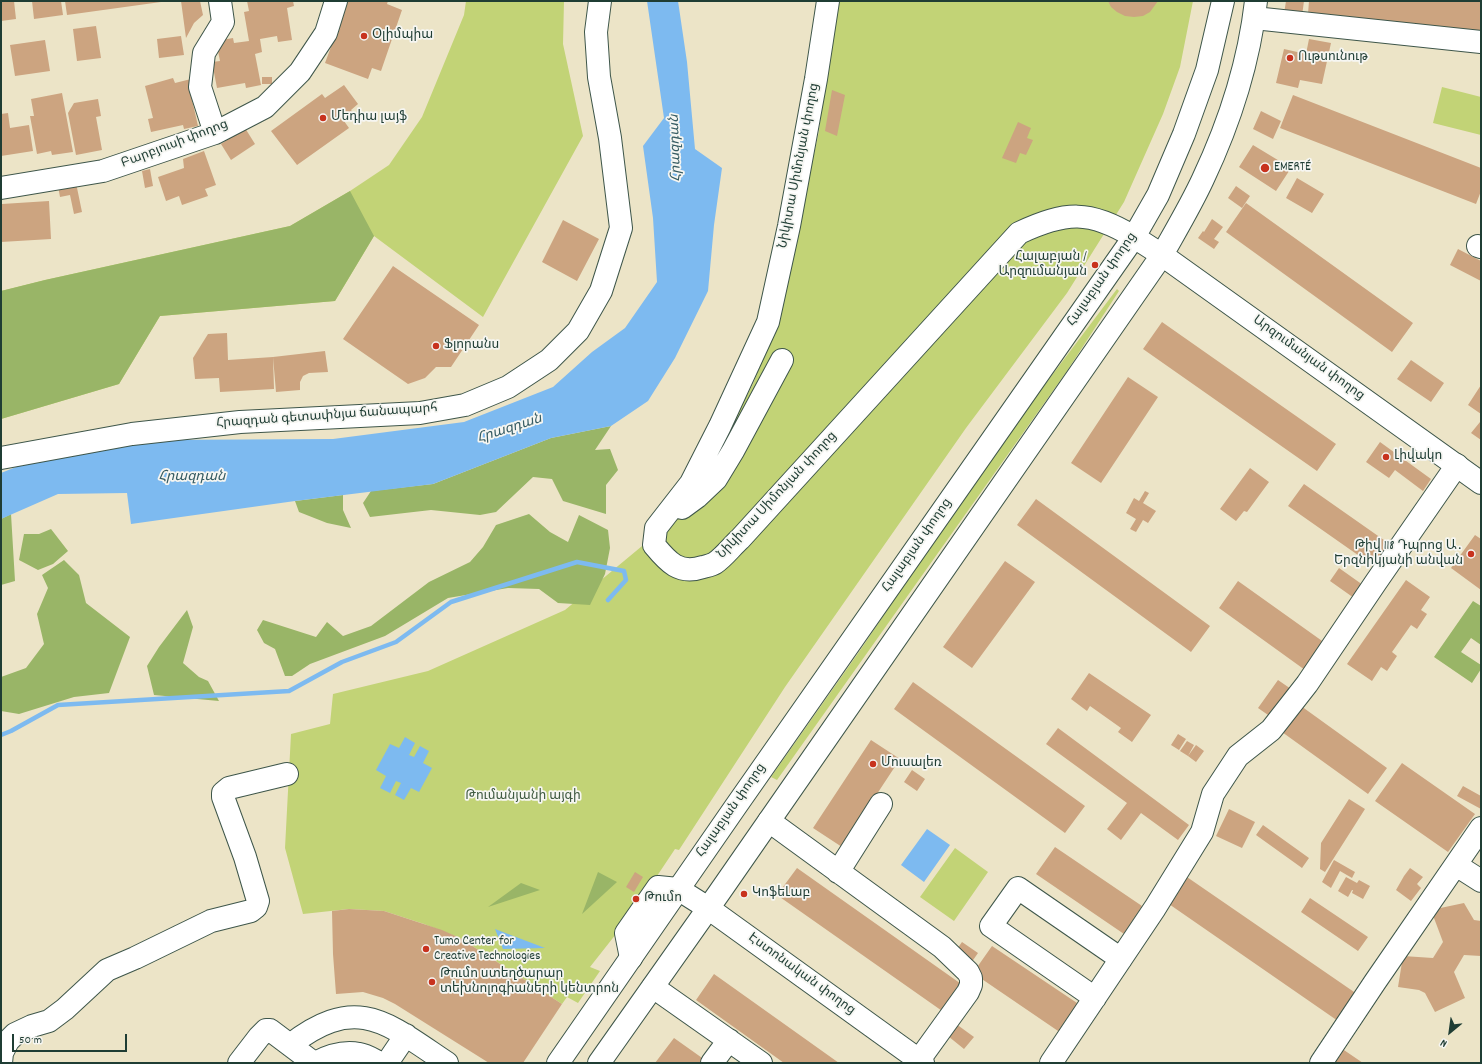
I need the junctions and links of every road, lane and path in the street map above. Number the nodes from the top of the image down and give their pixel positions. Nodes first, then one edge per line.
1 (220, 1) edge
2 (336, 1) edge
3 (600, 1) edge
4 (828, 1) edge
5 (1223, 1) edge
6 (1255, 10) edge
7 (1481, 42) edge
8 (215, 132) junction
9 (1, 188) edge
10 (1134, 237) junction
11 (1162, 255) junction
12 (782, 360) dead end
13 (1, 458) edge
14 (1457, 465) junction
15 (1481, 483) edge
16 (656, 528) junction
17 (287, 774) dead end
18 (881, 804) dead end
19 (769, 821) junction
20 (1481, 828) edge
21 (1456, 865) junction
22 (838, 872) junction
23 (1481, 881) edge
24 (678, 889) junction
25 (708, 908) junction
26 (1121, 959) junction
27 (653, 987) junction
28 (1095, 998) junction
29 (406, 1035) junction
30 (729, 1040) junction
31 (289, 1052) edge
32 (921, 1062) edge
33 (1, 1063) edge
34 (239, 1063) edge
35 (314, 1063) edge
36 (380, 1063) edge
37 (387, 1063) edge
38 (447, 1063) edge
39 (558, 1063) edge
40 (599, 1063) edge
41 (712, 1063) edge
42 (761, 1063) edge
43 (1051, 1063) edge
44 (1321, 1063) edge

1 - 8 main road
2 - 8 main road, Բարբյուսի փողոց
3 - 13 main road, Հրազդան գետափնյա ճանապարհ
4 - 16 main road, Նիկիտա Սիմոնյան փողոց
5 - 10 main road, Հալաբյան փողոց
6 - 7 main road
6 - 11 main road
8 - 9 main road, Բարբյուսի փողոց
10 - 11 main road, Արզումանյան փողոց
10 - 16 main road, Նիկիտա Սիմոնյան փողոց
10 - 24 main road, Հալաբյան փողոց
11 - 14 main road, Արզումանյան փողոց
11 - 19 main road
12 - 16 main road
14 - 15 main road, Արզումանյան փողոց
14 - 26 main road
17 - 33 main road
18 - 22 main road
19 - 22 main road
19 - 25 main road
20 - 21 main road
21 - 23 main road
21 - 44 main road
22 - 32 main road
24 - 25 main road, Էստոնական փողոց
24 - 39 main road, Հալաբյան փողոց
25 - 27 main road
25 - 32 main road, Էստոնական փողոց
26 - 28 main road
26 - 28 main road
27 - 30 main road
27 - 40 main road
28 - 43 main road
29 - 31 main road
29 - 37 main road
29 - 38 main road
30 - 41 main road
30 - 42 main road
31 - 34 main road
31 - 35 main road
35 - 36 main road

